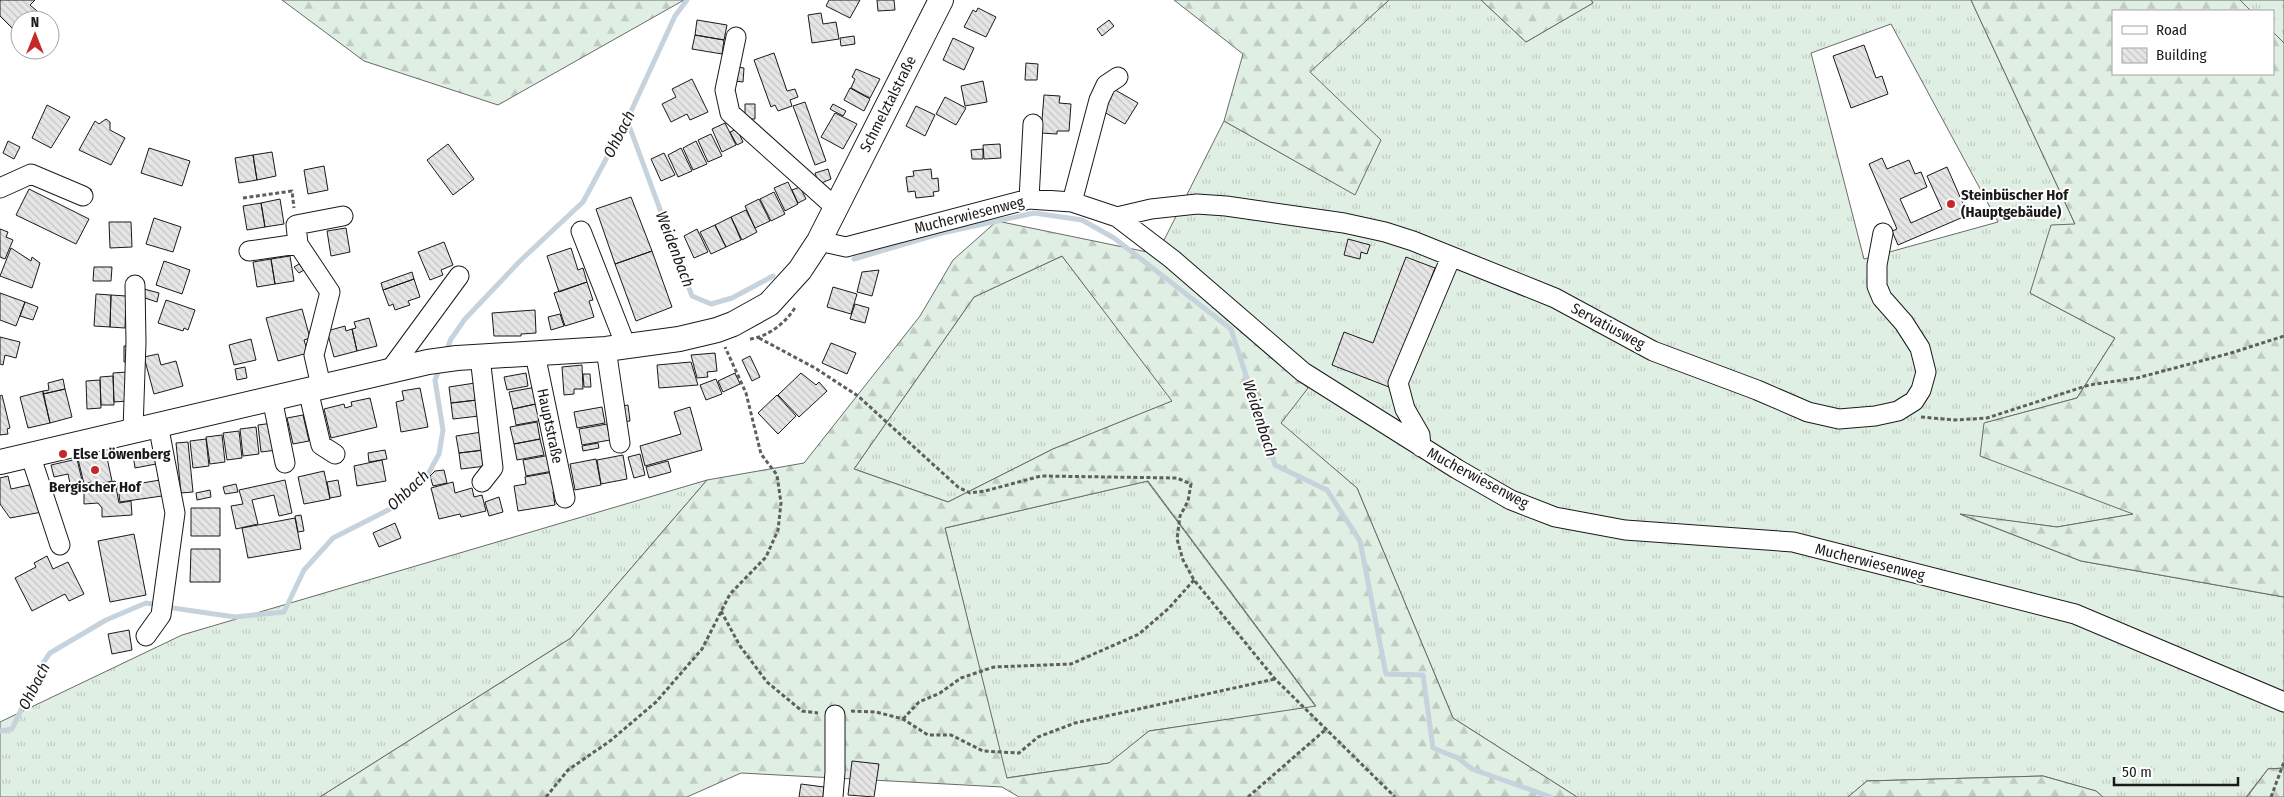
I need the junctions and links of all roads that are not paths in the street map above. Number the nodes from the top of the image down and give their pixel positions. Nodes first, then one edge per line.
1 (941, 0) edge
2 (736, 37) dead end
3 (1118, 77) dead end
4 (1033, 124) dead end
5 (0, 188) edge
6 (83, 196) dead end
7 (1029, 199) junction
8 (1072, 202) junction
9 (836, 208) junction
10 (343, 216) dead end
11 (1117, 217) junction
12 (581, 231) dead end
13 (1883, 233) dead end
14 (819, 241) junction
15 (298, 244) junction
16 (249, 251) dead end
17 (1451, 257) junction
18 (459, 276) dead end
19 (135, 285) dead end
20 (616, 348) junction
21 (535, 354) junction
22 (468, 358) junction
23 (390, 370) junction
24 (315, 388) junction
25 (272, 398) junction
26 (158, 424) junction
27 (133, 430) junction
28 (620, 443) dead end
29 (1421, 447) junction
30 (30, 454) junction
31 (335, 454) dead end
32 (0, 462) edge
33 (285, 463) dead end
34 (482, 482) dead end
35 (565, 498) dead end
36 (60, 545) dead end
37 (146, 636) dead end
38 (2284, 702) edge
39 (835, 715) road end
40 (833, 797) edge

1 - 9 main road, Schmelztalstraße
2 - 9 street
3 - 8 street
4 - 7 street
5 - 6 street
7 - 8 street, Mucherwiesenweg
7 - 14 street, Mucherwiesenweg
8 - 11 street, Mucherwiesenweg
9 - 14 main road, Schmelztalstraße
10 - 15 street
11 - 17 street, Servatiusweg
11 - 29 street, Mucherwiesenweg
12 - 20 street
13 - 17 street, Servatiusweg
14 - 20 main road, Schmelztalstraße
15 - 16 street
15 - 24 street
17 - 29 street
18 - 23 street
19 - 27 street
20 - 21 main road
20 - 28 street
21 - 22 main road
21 - 35 street, Hauptstraße
22 - 23 main road
22 - 34 street
23 - 24 main road
24 - 25 main road
24 - 31 street
25 - 26 main road
25 - 33 street
26 - 27 main road
26 - 37 street
27 - 30 main road
29 - 38 street, Mucherwiesenweg
30 - 32 main road
30 - 36 street
39 - 40 street

